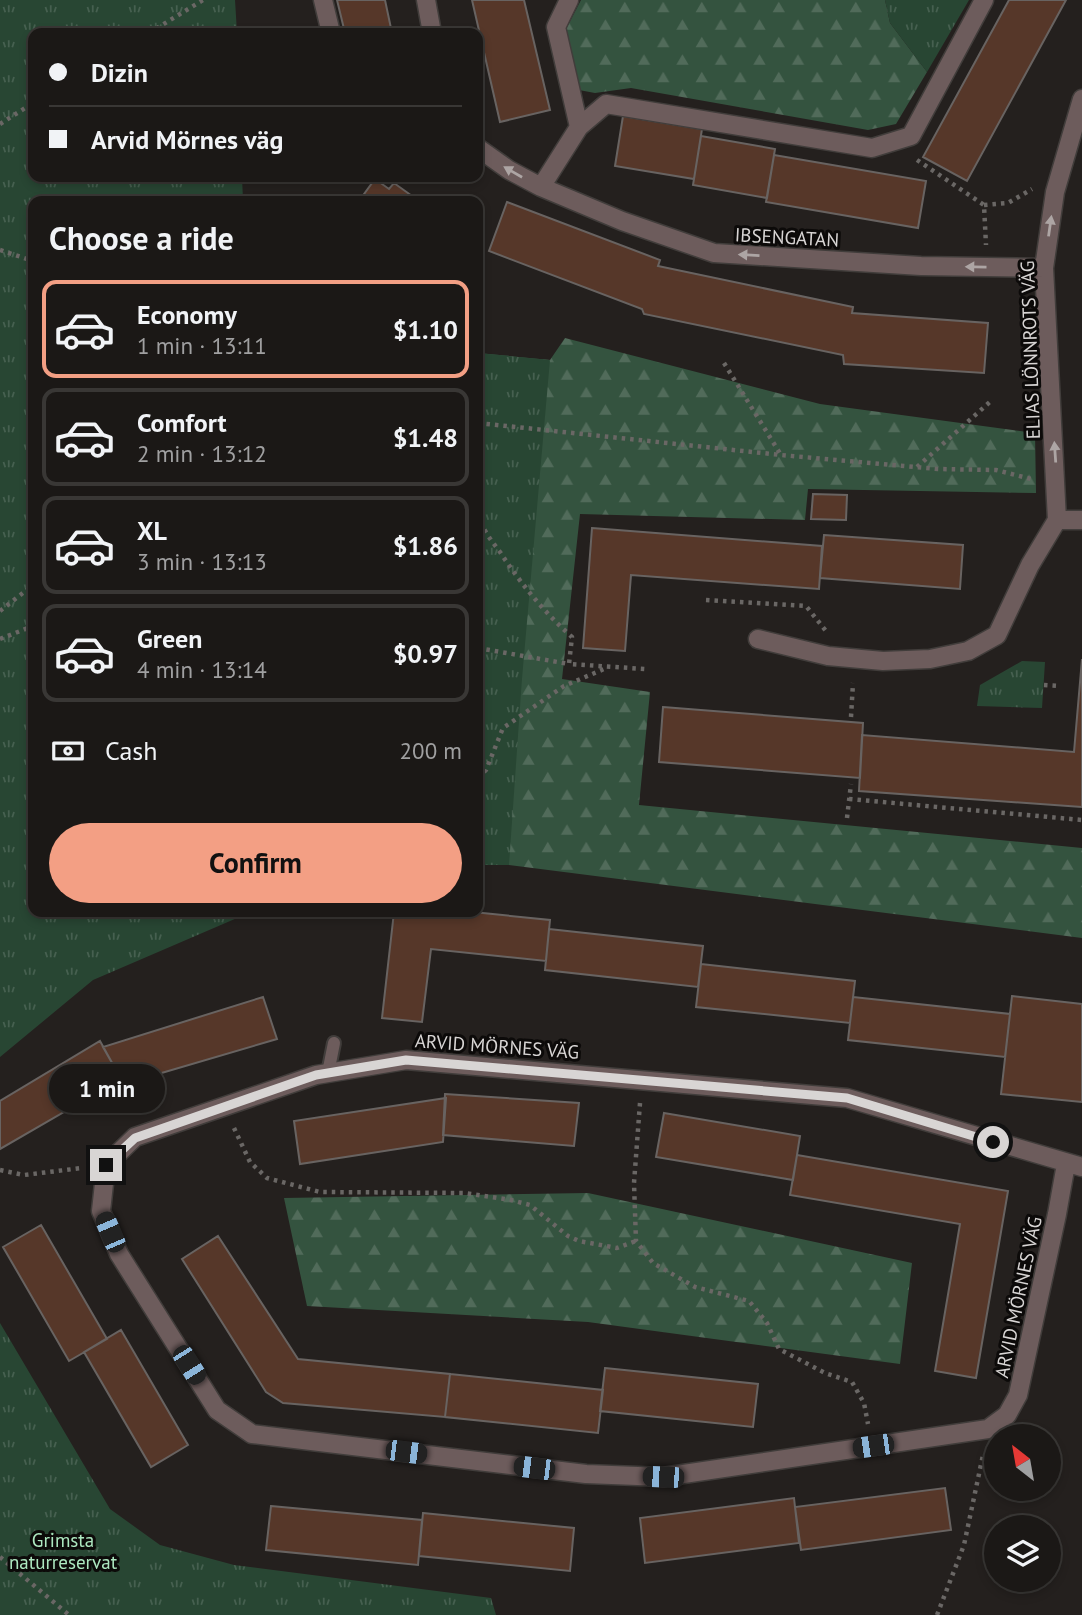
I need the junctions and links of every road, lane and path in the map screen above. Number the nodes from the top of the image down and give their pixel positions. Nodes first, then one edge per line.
1 (203, 0) edge
2 (323, 0) edge
3 (426, 0) edge
4 (569, 0) edge
5 (984, 0) edge
6 (157, 28) edge
7 (330, 28) edge
8 (431, 28) edge
9 (1082, 99) edge
10 (28, 106) edge
11 (0, 124) edge
12 (579, 127) junction
13 (891, 142) junction
14 (483, 152) edge
15 (1061, 171) junction
16 (541, 187) junction
17 (984, 205) junction
18 (0, 250) edge
19 (28, 259) edge
20 (987, 267) junction
21 (1044, 268) junction
22 (724, 363) dead end
23 (991, 401) dead end
24 (483, 424) edge
25 (781, 456) junction
26 (916, 467) junction
27 (1039, 481) dead end
28 (1057, 520) junction
29 (1082, 520) edge
30 (483, 528) edge
31 (28, 589) edge
32 (706, 600) dead end
33 (0, 611) edge
34 (28, 628) edge
35 (832, 636) dead end
36 (0, 639) edge
37 (758, 639) dead end
38 (483, 649) edge
39 (569, 664) junction
40 (607, 667) junction
41 (645, 669) dead end
42 (853, 682) dead end
43 (1044, 685) dead end
44 (1060, 686) dead end
45 (851, 717) dead end
46 (483, 773) edge
47 (850, 784) dead end
48 (849, 799) junction
49 (848, 818) dead end
50 (1082, 820) edge
51 (334, 1042) dead end
52 (328, 1073) junction
53 (641, 1098) dead end
54 (232, 1124) dead end
55 (106, 1165) junction
56 (1074, 1166) edge
57 (0, 1170) edge
58 (636, 1241) junction
59 (869, 1428) dead end
60 (984, 1448) dead end
61 (0, 1557) edge
62 (69, 1615) edge
63 (937, 1615) edge

1 - 6 path
2 - 7 street
3 - 8 street
4 - 12 street
5 - 13 street
9 - 15 street, ELIAS LÖNNROTS VÄG
10 - 11 path
12 - 13 street
12 - 16 street
13 - 17 path
16 -> 14 street, IBSENGATAN
15 - 17 path
21 -> 15 street, ELIAS LÖNNROTS VÄG
20 -> 16 street, IBSENGATAN
17 - 20 path
18 - 19 path
20 - 21 street, IBSENGATAN
28 -> 21 street, ELIAS LÖNNROTS VÄG
22 - 25 path
23 - 26 path
24 - 25 path
25 - 26 path
26 - 27 path
28 - 29 street
28 - 37 street
30 - 39 path
31 - 33 path
32 - 35 path
34 - 36 path
38 - 39 path
39 - 40 path
40 - 41 path
40 - 46 path
42 - 45 path
43 - 44 path
47 - 48 path
48 - 49 path
48 - 50 path
51 - 52 lane
52 - 55 street, ARVID MÖRNES VÄG
52 - 56 street, ARVID MÖRNES VÄG
53 - 58 path
54 - 58 path
55 - 56 street, ARVID MÖRNES VÄG
55 - 57 path
58 - 59 path
60 - 63 path
61 - 62 path

